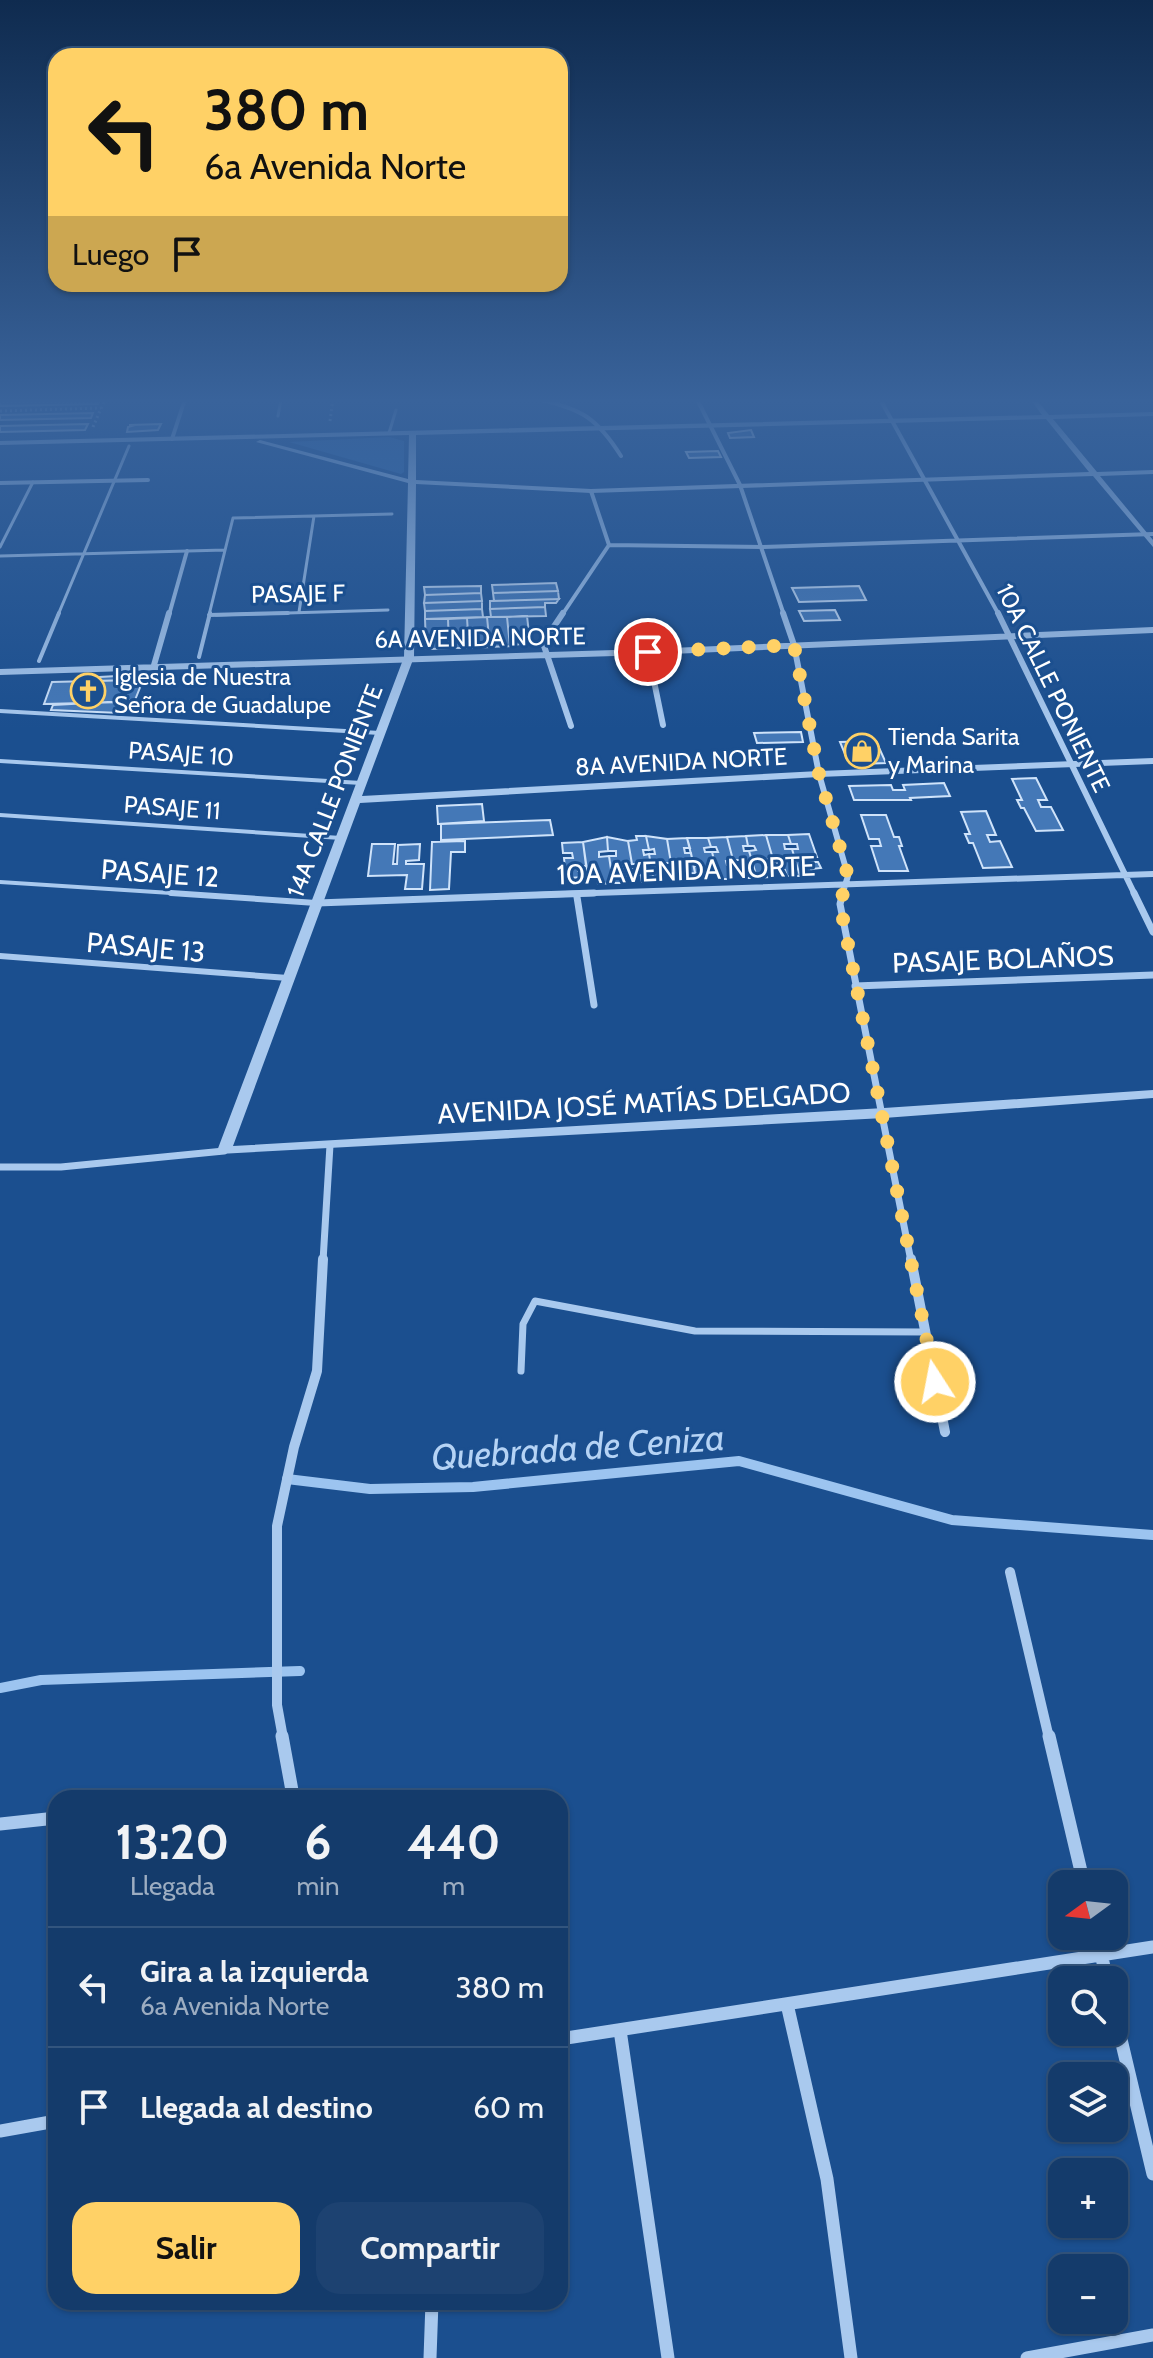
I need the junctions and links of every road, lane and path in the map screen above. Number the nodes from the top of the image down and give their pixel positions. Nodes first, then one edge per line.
1 (19, 509) edge
2 (102, 509) edge
3 (412, 509) edge
4 (597, 509) edge
5 (749, 509) edge
6 (940, 509) edge
7 (1126, 509) edge
8 (392, 514) dead end
9 (314, 516) junction
10 (1149, 534) edge
11 (960, 541) junction
12 (609, 545) junction
13 (1153, 545) edge
14 (0, 547) edge
15 (763, 547) junction
16 (225, 550) junction
17 (187, 551) junction
18 (84, 554) junction
19 (0, 556) edge
20 (388, 610) dead end
21 (299, 612) junction
22 (209, 615) junction
23 (1153, 630) edge
24 (1010, 634) junction
25 (794, 645) junction
26 (648, 652) junction
27 (544, 653) junction
28 (199, 657) dead end
29 (409, 657) junction
30 (39, 661) dead end
31 (154, 665) junction
32 (0, 672) edge
33 (0, 711) edge
34 (663, 725) dead end
35 (571, 726) dead end
36 (380, 733) junction
37 (0, 761) edge
38 (1153, 761) edge
39 (1070, 764) junction
40 (819, 774) junction
41 (361, 783) junction
42 (354, 800) junction
43 (0, 815) edge
44 (341, 838) junction
45 (1153, 874) edge
46 (1123, 876) junction
47 (0, 882) edge
48 (846, 885) junction
49 (577, 897) junction
50 (317, 903) junction
51 (1153, 932) edge
52 (0, 956) edge
53 (1153, 975) edge
54 (288, 978) junction
55 (855, 986) junction
56 (594, 1005) dead end
57 (1153, 1094) edge
58 (884, 1113) junction
59 (330, 1145) junction
60 (224, 1151) junction
61 (0, 1167) edge
62 (925, 1332) junction
63 (521, 1371) dead end
64 (945, 1432) dead end
65 (1010, 1572) dead end
66 (295, 1790) edge
67 (48, 1819) edge
68 (0, 1824) edge
69 (1081, 1870) edge
70 (1153, 1947) edge
71 (1100, 1950) edge
72 (1101, 1957) junction
73 (1103, 1966) edge
74 (787, 2004) junction
75 (620, 2030) junction
76 (568, 2038) edge
77 (1123, 2046) edge
78 (48, 2122) edge
79 (0, 2131) edge
80 (1153, 2174) edge
81 (432, 2310) edge
82 (1153, 2335) edge
83 (430, 2358) edge
84 (668, 2358) edge
85 (851, 2358) edge
86 (1027, 2358) edge

1 - 14 lane
2 - 18 lane
3 - 29 street, 14A CALLE PONIENTE
4 - 12 street
5 - 15 street
6 - 11 street, 10A CALLE PONIENTE
7 - 10 street
8 - 9 lane
9 - 16 lane
9 - 21 lane
10 - 11 street
10 - 13 street
11 - 15 street
11 - 24 street, 10A CALLE PONIENTE
12 - 15 street
12 - 27 street
15 - 25 street
16 - 17 lane
16 - 22 lane
17 - 18 lane
17 - 31 street
18 - 19 lane
18 - 30 lane
20 - 21 lane, PASAJE F
21 - 22 lane, PASAJE F
22 - 28 lane
23 - 24 street, 6A AVENIDA NORTE
24 - 25 street, 6A AVENIDA NORTE
24 - 39 street, 10A CALLE PONIENTE
25 - 26 street, 6A AVENIDA NORTE
25 - 40 street
26 - 27 street, 6A AVENIDA NORTE
26 - 34 street
27 - 29 street, 6A AVENIDA NORTE
27 - 35 street
29 - 31 street, 6A AVENIDA NORTE
29 - 36 street, 14A CALLE PONIENTE
31 - 32 street, 6A AVENIDA NORTE
33 - 36 lane
36 - 41 street, 14A CALLE PONIENTE
37 - 41 lane, PASAJE 10
38 - 39 street, 8A AVENIDA NORTE
39 - 40 street, 8A AVENIDA NORTE
39 - 46 street, 10A CALLE PONIENTE
40 - 42 street, 8A AVENIDA NORTE
40 - 48 street
41 - 42 street, 14A CALLE PONIENTE
42 - 44 street, 14A CALLE PONIENTE
43 - 44 lane, PASAJE 11
44 - 50 street, 14A CALLE PONIENTE
45 - 46 street, 10A AVENIDA NORTE
46 - 48 street, 10A AVENIDA NORTE
46 - 51 street, 10A CALLE PONIENTE
47 - 50 lane, PASAJE 12
48 - 49 street, 10A AVENIDA NORTE
48 - 55 street
49 - 50 street, 10A AVENIDA NORTE
49 - 56 street
50 - 54 street, 14A CALLE PONIENTE
52 - 54 lane, PASAJE 13
53 - 55 street, PASAJE BOLAÑOS
54 - 60 street, 14A CALLE PONIENTE
55 - 58 street
57 - 58 street, AVENIDA JOSÉ MATÍAS DELGADO
58 - 59 street, AVENIDA JOSÉ MATÍAS DELGADO
58 - 62 street
59 - 60 street, AVENIDA JOSÉ MATÍAS DELGADO
59 - 66 street
60 - 61 street
62 - 63 lane
62 - 64 street
65 - 69 street
67 - 68 street
70 - 72 street
71 - 72 street
72 - 73 street
72 - 74 street
74 - 75 street
74 - 85 street
75 - 76 street
75 - 84 street
77 - 80 street
78 - 79 street
81 - 83 street
82 - 86 street

